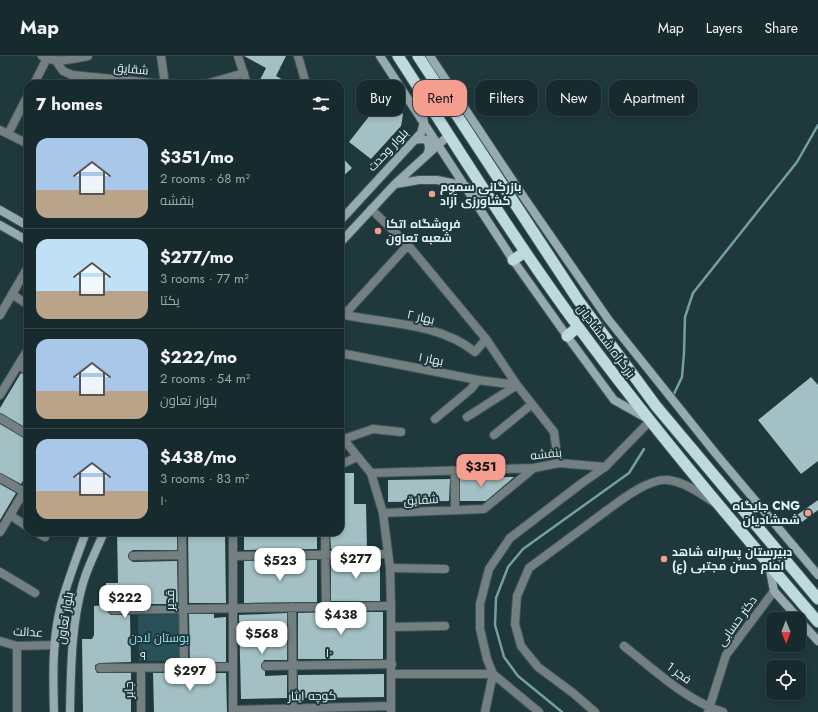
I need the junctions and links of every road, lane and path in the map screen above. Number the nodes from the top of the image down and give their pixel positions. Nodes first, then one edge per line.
1 (88, 56) edge
2 (161, 56) edge
3 (238, 56) edge
4 (298, 56) edge
5 (380, 56) edge
6 (398, 56) edge
7 (418, 56) edge
8 (44, 57) edge
9 (432, 59) edge
10 (56, 61) junction
11 (244, 73) junction
12 (432, 78) junction
13 (35, 80) edge
14 (118, 80) edge
15 (164, 80) edge
16 (220, 80) edge
17 (246, 80) edge
18 (305, 80) edge
19 (414, 80) edge
20 (441, 80) edge
21 (445, 80) edge
22 (24, 103) edge
23 (467, 112) edge
24 (423, 116) edge
25 (437, 116) edge
26 (424, 125) junction
27 (0, 130) edge
28 (8, 134) junction
29 (450, 135) junction
30 (414, 140) junction
31 (24, 142) edge
32 (438, 145) junction
33 (426, 156) junction
34 (395, 184) junction
35 (466, 186) junction
36 (496, 208) junction
37 (371, 209) junction
38 (0, 210) edge
39 (344, 216) edge
40 (24, 224) edge
41 (0, 225) edge
42 (24, 239) edge
43 (344, 239) edge
44 (408, 245) junction
45 (526, 252) junction
46 (513, 260) junction
47 (24, 274) edge
48 (12, 294) junction
49 (24, 302) edge
50 (2, 306) edge
51 (344, 313) edge
52 (0, 314) edge
53 (344, 315) edge
54 (578, 327) junction
55 (567, 336) junction
56 (486, 339) junction
57 (344, 354) edge
58 (24, 355) edge
59 (18, 365) junction
60 (24, 369) edge
61 (478, 380) junction
62 (517, 385) junction
63 (0, 395) edge
64 (532, 404) junction
65 (467, 417) dead end
66 (0, 418) edge
67 (435, 419) dead end
68 (650, 421) junction
69 (401, 432) dead end
70 (24, 433) edge
71 (494, 435) dead end
72 (344, 436) edge
73 (344, 440) edge
74 (557, 455) dead end
75 (357, 457) junction
76 (344, 463) edge
77 (604, 467) junction
78 (534, 468) junction
79 (455, 471) junction
80 (370, 473) junction
81 (0, 478) edge
82 (24, 489) edge
83 (24, 494) edge
84 (717, 505) junction
85 (455, 510) junction
86 (383, 514) junction
87 (10, 515) junction
88 (24, 524) edge
89 (0, 532) edge
90 (41, 536) edge
91 (84, 536) edge
92 (102, 536) edge
93 (182, 536) edge
94 (233, 536) edge
95 (325, 536) edge
96 (44, 538) dead end
97 (325, 554) junction
98 (388, 554) junction
99 (182, 555) junction
100 (132, 556) dead end
101 (233, 556) junction
102 (769, 565) junction
103 (390, 568) junction
104 (445, 568) dead end
105 (0, 572) edge
106 (818, 574) edge
107 (774, 591) junction
108 (35, 593) dead end
109 (818, 599) edge
110 (391, 606) junction
111 (292, 607) junction
112 (326, 607) junction
113 (233, 608) junction
114 (182, 609) junction
115 (113, 610) dead end
116 (793, 612) edge
117 (818, 622) edge
118 (445, 626) dead end
119 (391, 627) junction
120 (806, 627) edge
121 (0, 641) edge
122 (818, 641) edge
123 (55, 645) junction
124 (17, 646) junction
125 (624, 646) dead end
126 (392, 664) junction
127 (266, 666) dead end
128 (293, 666) junction
129 (184, 667) junction
130 (233, 667) junction
131 (100, 668) dead end
132 (141, 668) junction
133 (392, 674) junction
134 (493, 674) junction
135 (391, 709) edge
136 (293, 710) edge
137 (708, 710) edge
138 (233, 711) edge
139 (17, 712) edge
140 (54, 712) edge
141 (70, 712) edge
142 (142, 712) edge
143 (485, 712) edge
144 (539, 712) edge
145 (595, 712) edge
146 (723, 712) edge

1 - 10 street
2 - 15 street
3 - 11 street
4 - 18 street
5 - 26 main road
6 - 19 highway, بزرگراه شمشادیان
7 - 12 highway, بزرگراه شمشادیان
8 - 10 street
8 - 13 street
9 - 12 main road
9 - 21 main road
10 - 14 street, شقایق
11 - 16 street
11 - 17 street
12 - 20 main road
12 - 109 highway, بزرگراه شمشادیان
22 - 28 street
23 - 106 main road
24 - 26 main road, بلوار وحدت
25 - 29 highway, بزرگراه شمشادیان
26 - 30 main road, بلوار وحدت
26 - 32 main road
27 - 28 street
28 - 31 street
29 - 32 main road
29 - 36 highway, بزرگراه شمشادیان
30 - 33 main road
30 - 39 main road, بلوار وحدت
32 - 33 main road
32 - 35 main road
33 - 34 main road
34 - 35 main road
34 - 37 main road
35 - 36 main road
35 - 46 main road
36 - 45 highway, بزرگراه شمشادیان
37 - 43 main road
37 - 44 street
38 - 40 main road
41 - 42 main road
44 - 51 street
44 - 56 street
45 - 46 highway
45 - 54 highway, بزرگراه شمشادیان
46 - 55 main road
47 - 48 street
48 - 49 street
48 - 50 street
50 - 52 street
53 - 56 street, بهار ۲
54 - 55 highway
54 - 68 highway, بزرگراه شمشادیان
55 - 68 main road
56 - 62 street
57 - 61 street, بهار ۱
58 - 59 street
59 - 60 street
59 - 63 street
61 - 62 street, بهار ۱
61 - 67 street
62 - 64 street
62 - 65 street
64 - 71 street
64 - 74 street
66 - 70 street
68 - 77 street
68 - 84 highway, بزرگراه شمشادیان
69 - 72 street
73 - 75 street
75 - 76 street
75 - 80 street
77 - 78 street, بنفشه
77 - 134 street
78 - 79 street, بنفشه
78 - 85 street, شقایق
79 - 80 street, بنفشه
79 - 85 street
80 - 86 street
81 - 82 street
83 - 87 street
84 - 102 highway, بزرگراه شمشادیان
84 - 145 street
85 - 86 street, شقایق
86 - 98 street
87 - 88 street
87 - 89 street
90 - 96 street
91 - 123 main road, بلوار تعاون
92 - 141 main road, بلوار تعاون
93 - 99 street, قدیر
94 - 101 street
95 - 97 street
97 - 98 street
97 - 101 street
97 - 112 street
98 - 103 street
99 - 100 street
99 - 114 street, قدیر
101 - 113 street
102 - 107 main road
102 - 117 highway, بزرگراه شمشادیان
103 - 104 street
103 - 110 street
105 - 108 street
107 - 116 main road
107 - 137 street, دکتر حسابی
110 - 112 street
110 - 119 street
111 - 112 street
111 - 113 street
111 - 128 street
113 - 114 street
113 - 130 street
114 - 115 street
114 - 129 street, قدیر
118 - 119 street
119 - 126 street
120 - 122 main road
121 - 124 street, عدالت
123 - 124 street, عدالت
123 - 140 main road, بلوار تعاون
124 - 139 street
125 - 137 street, فجر 1
126 - 128 street, ۱۰
126 - 133 street
127 - 128 street, ۱۰
128 - 136 street
129 - 130 street, ۹
129 - 132 street, ۹
130 - 138 street
131 - 132 street, ۹
132 - 142 street, جابر
133 - 134 street
133 - 135 street
134 - 143 street
134 - 144 street
135 - 136 street, کوچه ایثار
136 - 138 street, کوچه ایثار
137 - 146 street, فجر 1

